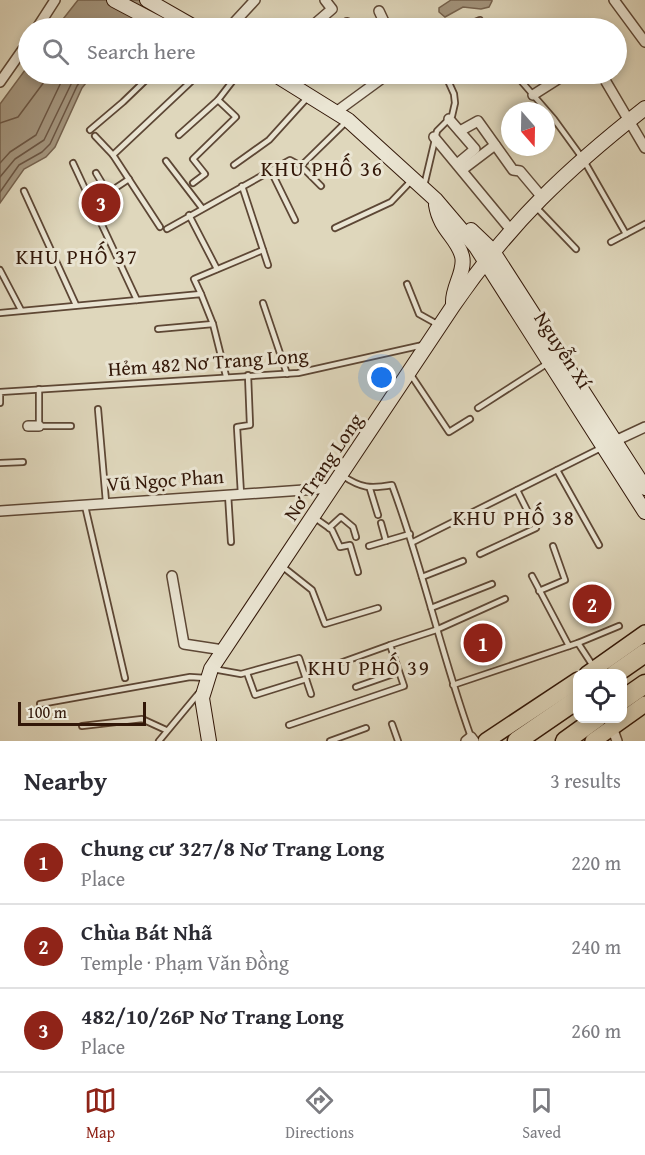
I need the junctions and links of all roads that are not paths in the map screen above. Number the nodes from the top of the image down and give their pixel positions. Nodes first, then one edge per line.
1 (55, 0) edge
2 (114, 0) edge
3 (147, 0) edge
4 (255, 0) edge
5 (325, 0) edge
6 (614, 0) edge
7 (379, 11) dead end
8 (43, 18) edge
9 (147, 18) edge
10 (178, 18) edge
11 (238, 18) edge
12 (322, 18) edge
13 (382, 18) edge
14 (645, 42) edge
15 (18, 56) edge
16 (0, 82) edge
17 (142, 84) edge
18 (189, 84) edge
19 (230, 84) edge
20 (290, 84) edge
21 (376, 84) edge
22 (450, 84) edge
23 (523, 84) edge
24 (550, 84) edge
25 (608, 84) edge
26 (533, 95) junction
27 (309, 96) junction
28 (218, 100) junction
29 (645, 108) edge
30 (342, 116) junction
31 (449, 119) junction
32 (630, 119) junction
33 (90, 130) dead end
34 (460, 131) junction
35 (95, 135) dead end
36 (179, 135) dead end
37 (434, 137) junction
38 (495, 145) junction
39 (645, 148) edge
40 (113, 155) junction
41 (582, 159) junction
42 (166, 161) dead end
43 (73, 163) dead end
44 (234, 165) dead end
45 (301, 166) junction
46 (459, 167) junction
47 (271, 171) junction
48 (96, 173) dead end
49 (129, 179) junction
50 (193, 183) dead end
51 (418, 184) junction
52 (242, 186) junction
53 (321, 186) dead end
54 (24, 191) dead end
55 (435, 200) junction
56 (537, 200) junction
57 (202, 208) junction
58 (189, 215) junction
59 (295, 220) dead end
60 (645, 224) edge
61 (160, 227) dead end
62 (335, 228) dead end
63 (167, 229) dead end
64 (510, 229) junction
65 (626, 234) junction
66 (611, 242) dead end
67 (576, 249) dead end
68 (263, 250) junction
69 (488, 256) junction
70 (268, 265) dead end
71 (217, 269) junction
72 (0, 270) edge
73 (407, 284) dead end
74 (201, 294) junction
75 (137, 300) junction
76 (263, 303) dead end
77 (76, 305) junction
78 (453, 306) junction
79 (21, 310) junction
80 (0, 313) edge
81 (213, 324) junction
82 (439, 326) junction
83 (158, 329) dead end
84 (428, 344) junction
85 (548, 363) junction
86 (410, 373) junction
87 (286, 374) junction
88 (248, 375) junction
89 (226, 376) junction
90 (39, 389) junction
91 (0, 403) edge
92 (478, 408) dead end
93 (98, 409) dead end
94 (470, 419) dead end
95 (28, 426) dead end
96 (39, 426) junction
97 (71, 426) dead end
98 (645, 427) edge
99 (609, 444) junction
100 (23, 462) dead end
101 (0, 463) edge
102 (557, 470) junction
103 (341, 474) junction
104 (332, 488) junction
105 (645, 488) edge
106 (370, 489) junction
107 (517, 490) junction
108 (241, 494) junction
109 (228, 495) junction
110 (106, 502) junction
111 (84, 503) junction
112 (0, 511) edge
113 (645, 512) edge
114 (378, 515) dead end
115 (313, 517) junction
116 (381, 523) dead end
117 (329, 528) junction
118 (410, 534) junction
119 (356, 537) dead end
120 (386, 541) junction
121 (231, 542) dead end
122 (413, 542) junction
123 (599, 545) dead end
124 (369, 546) dead end
125 (553, 546) dead end
126 (480, 554) dead end
127 (463, 561) dead end
128 (280, 565) junction
129 (358, 572) dead end
130 (172, 576) dead end
131 (532, 576) dead end
132 (422, 577) junction
133 (492, 584) dead end
134 (539, 591) junction
135 (505, 599) dead end
136 (378, 608) dead end
137 (431, 608) junction
138 (619, 626) dead end
139 (436, 630) junction
140 (645, 633) edge
141 (578, 643) junction
142 (390, 645) junction
143 (569, 646) junction
144 (223, 650) junction
145 (645, 653) edge
146 (340, 663) dead end
147 (590, 669) edge
148 (594, 669) edge
149 (622, 669) edge
150 (399, 672) junction
151 (247, 674) junction
152 (125, 678) dead end
153 (207, 678) junction
154 (306, 679) junction
155 (573, 683) edge
156 (645, 684) edge
157 (453, 685) junction
158 (356, 687) dead end
159 (573, 693) edge
160 (311, 694) dead end
161 (627, 697) edge
162 (573, 702) edge
163 (40, 704) dead end
164 (645, 704) edge
165 (392, 724) dead end
166 (289, 725) dead end
167 (607, 725) edge
168 (82, 726) dead end
169 (366, 728) dead end
170 (166, 730) junction
171 (474, 740) edge
172 (159, 741) edge
173 (209, 741) edge
174 (330, 741) edge
175 (398, 741) edge
176 (500, 741) edge
177 (517, 741) edge
178 (565, 741) edge
179 (576, 741) edge
180 (593, 741) edge

1 - 8 street
2 - 9 main road
3 - 10 main road
4 - 11 street
5 - 12 street
6 - 14 street
7 - 13 street
15 - 16 street
17 - 33 lane
18 - 40 lane
19 - 28 lane
20 - 27 main road, Nguyễn Xí
21 - 30 street
22 - 31 lane
23 - 26 lane
24 - 26 street
25 - 32 street
26 - 41 lane
27 - 30 main road, Nguyễn Xí
27 - 44 lane
28 - 36 lane
28 - 50 lane
29 - 32 main road, Nơ Trang Long
30 - 45 lane
30 - 51 main road, Nguyễn Xí
31 - 34 street
31 - 37 lane
32 - 39 street
32 - 41 main road, Nơ Trang Long
34 - 38 street
34 - 46 street
35 - 40 lane
37 - 46 street
37 - 51 lane
38 - 46 street
38 - 56 street
40 - 49 lane
41 - 56 main road, Nơ Trang Long
41 - 65 lane
42 - 57 lane
43 - 75 lane
45 - 47 lane
45 - 53 lane
46 - 64 street
47 - 52 lane
47 - 59 lane
48 - 49 lane
49 - 61 lane
51 - 55 main road, Nguyễn Xí
51 - 62 lane
52 - 57 lane
52 - 68 lane
54 - 77 lane
55 - 69 main road, Nguyễn Xí
55 - 78 main road
56 - 64 main road, Nơ Trang Long
56 - 67 lane
57 - 58 lane
58 - 63 lane
58 - 71 lane
60 - 65 lane
64 - 69 main road, Nơ Trang Long
65 - 66 lane
68 - 70 lane
68 - 71 lane
69 - 78 main road, Nơ Trang Long
69 - 85 main road, Nguyễn Xí
69 - 99 main road, Nguyễn Xí
71 - 74 lane
72 - 79 lane
73 - 82 lane
74 - 75 lane
74 - 81 lane
75 - 77 lane
76 - 87 lane
77 - 79 lane
78 - 82 main road, Nơ Trang Long
79 - 80 lane
81 - 83 lane
81 - 89 lane
82 - 84 main road, Nơ Trang Long
84 - 86 main road, Nơ Trang Long
84 - 87 lane, Hẻm 482 Nơ Trang Long
85 - 92 lane
85 - 99 main road, Nguyễn Xí
86 - 94 lane
86 - 103 main road, Nơ Trang Long
87 - 88 lane, Hẻm 482 Nơ Trang Long
88 - 89 lane, Hẻm 482 Nơ Trang Long
88 - 108 lane
89 - 90 lane, Hẻm 482 Nơ Trang Long
90 - 91 lane, Hẻm 482 Nơ Trang Long
90 - 96 lane
93 - 110 lane
95 - 96 street
96 - 97 lane
98 - 99 street
99 - 102 lane
99 - 105 main road, Nguyễn Xí
99 - 113 main road, Nguyễn Xí
100 - 101 lane
102 - 107 lane
102 - 123 lane
103 - 104 main road, Nơ Trang Long
103 - 106 lane
104 - 108 street, Vũ Ngọc Phan
104 - 115 main road, Nơ Trang Long
106 - 114 lane
106 - 118 lane
107 - 122 lane
107 - 126 lane
108 - 109 street, Vũ Ngọc Phan
109 - 110 street, Vũ Ngọc Phan
109 - 121 lane
110 - 111 street, Vũ Ngọc Phan
111 - 112 street, Vũ Ngọc Phan
111 - 152 lane
115 - 117 lane
115 - 128 main road, Nơ Trang Long
116 - 120 lane
117 - 119 lane
117 - 129 lane
118 - 120 lane
118 - 122 lane
120 - 124 lane
122 - 132 lane
125 - 134 lane
127 - 132 lane
128 - 136 lane
128 - 144 main road, Nơ Trang Long
130 - 144 street
131 - 134 lane
132 - 137 lane
133 - 137 lane
134 - 143 lane
135 - 139 lane
137 - 139 lane
138 - 141 lane
139 - 142 lane
139 - 157 lane
140 - 148 main road
141 - 143 lane
141 - 147 lane
142 - 146 lane
142 - 150 lane
143 - 157 lane
144 - 153 main road, Nơ Trang Long
145 - 149 highway
150 - 158 lane
150 - 166 lane
151 - 153 lane
151 - 154 lane
151 - 154 lane
153 - 163 lane
153 - 170 lane
153 - 173 main road
154 - 160 lane
155 - 171 main road
156 - 161 highway
157 - 171 lane
159 - 176 main road
162 - 177 highway
164 - 167 main road
165 - 175 lane
167 - 178 highway
167 - 179 main road
167 - 180 main road
168 - 170 lane
169 - 174 lane
170 - 172 lane

